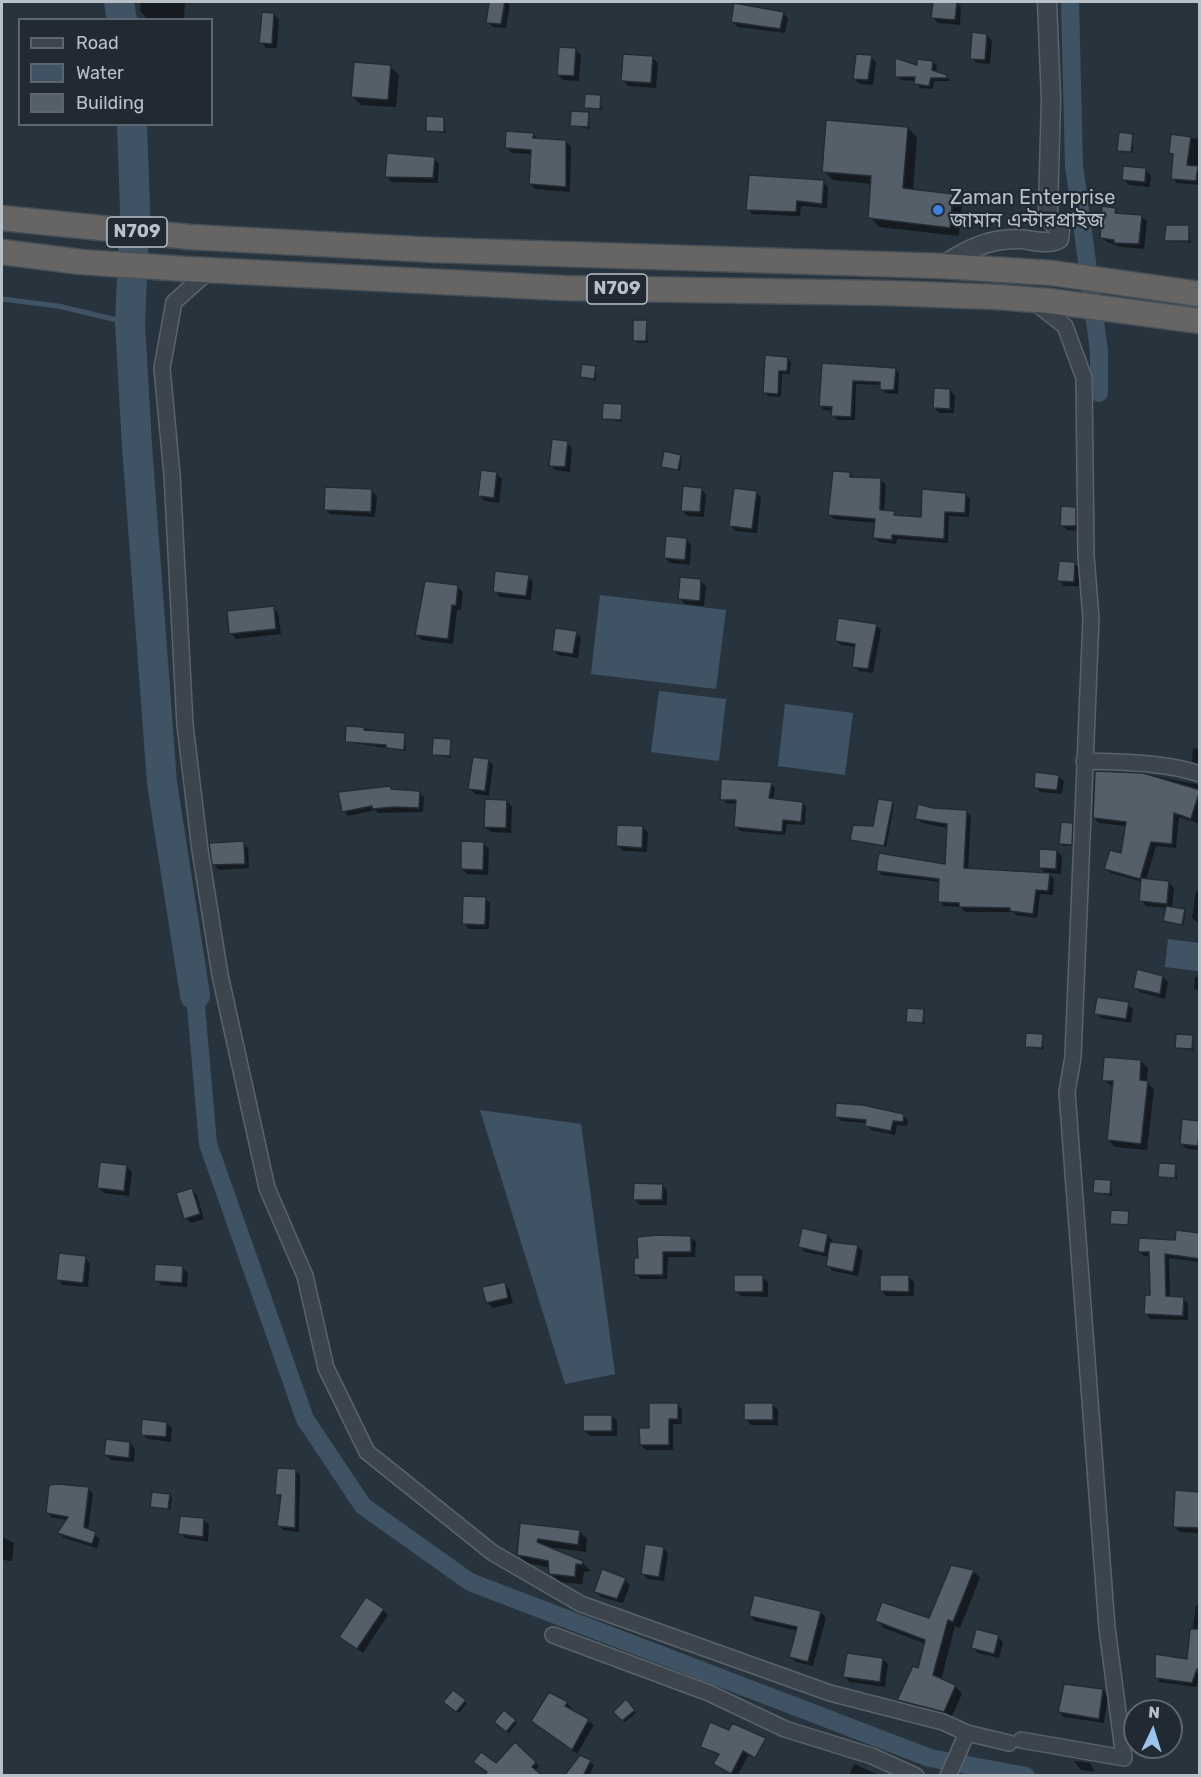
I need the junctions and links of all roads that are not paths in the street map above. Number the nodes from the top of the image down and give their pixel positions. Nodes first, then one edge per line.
1 (1047, 2) edge
2 (2, 218) edge
3 (2, 252) edge
4 (942, 266) junction
5 (198, 269) junction
6 (1200, 294) edge
7 (1040, 301) junction
8 (1200, 321) edge
9 (1084, 760) junction
10 (1200, 774) edge
11 (553, 1635) dead end
12 (967, 1732) junction
13 (916, 1776) edge
14 (948, 1776) edge

1 - 4 street
2 - 4 highway, N709
3 - 5 highway, N709
4 - 6 highway, N709
5 - 7 highway, N709
5 - 12 street
7 - 8 highway, N709
7 - 9 street
9 - 10 street
9 - 12 street
11 - 13 street
12 - 14 street

